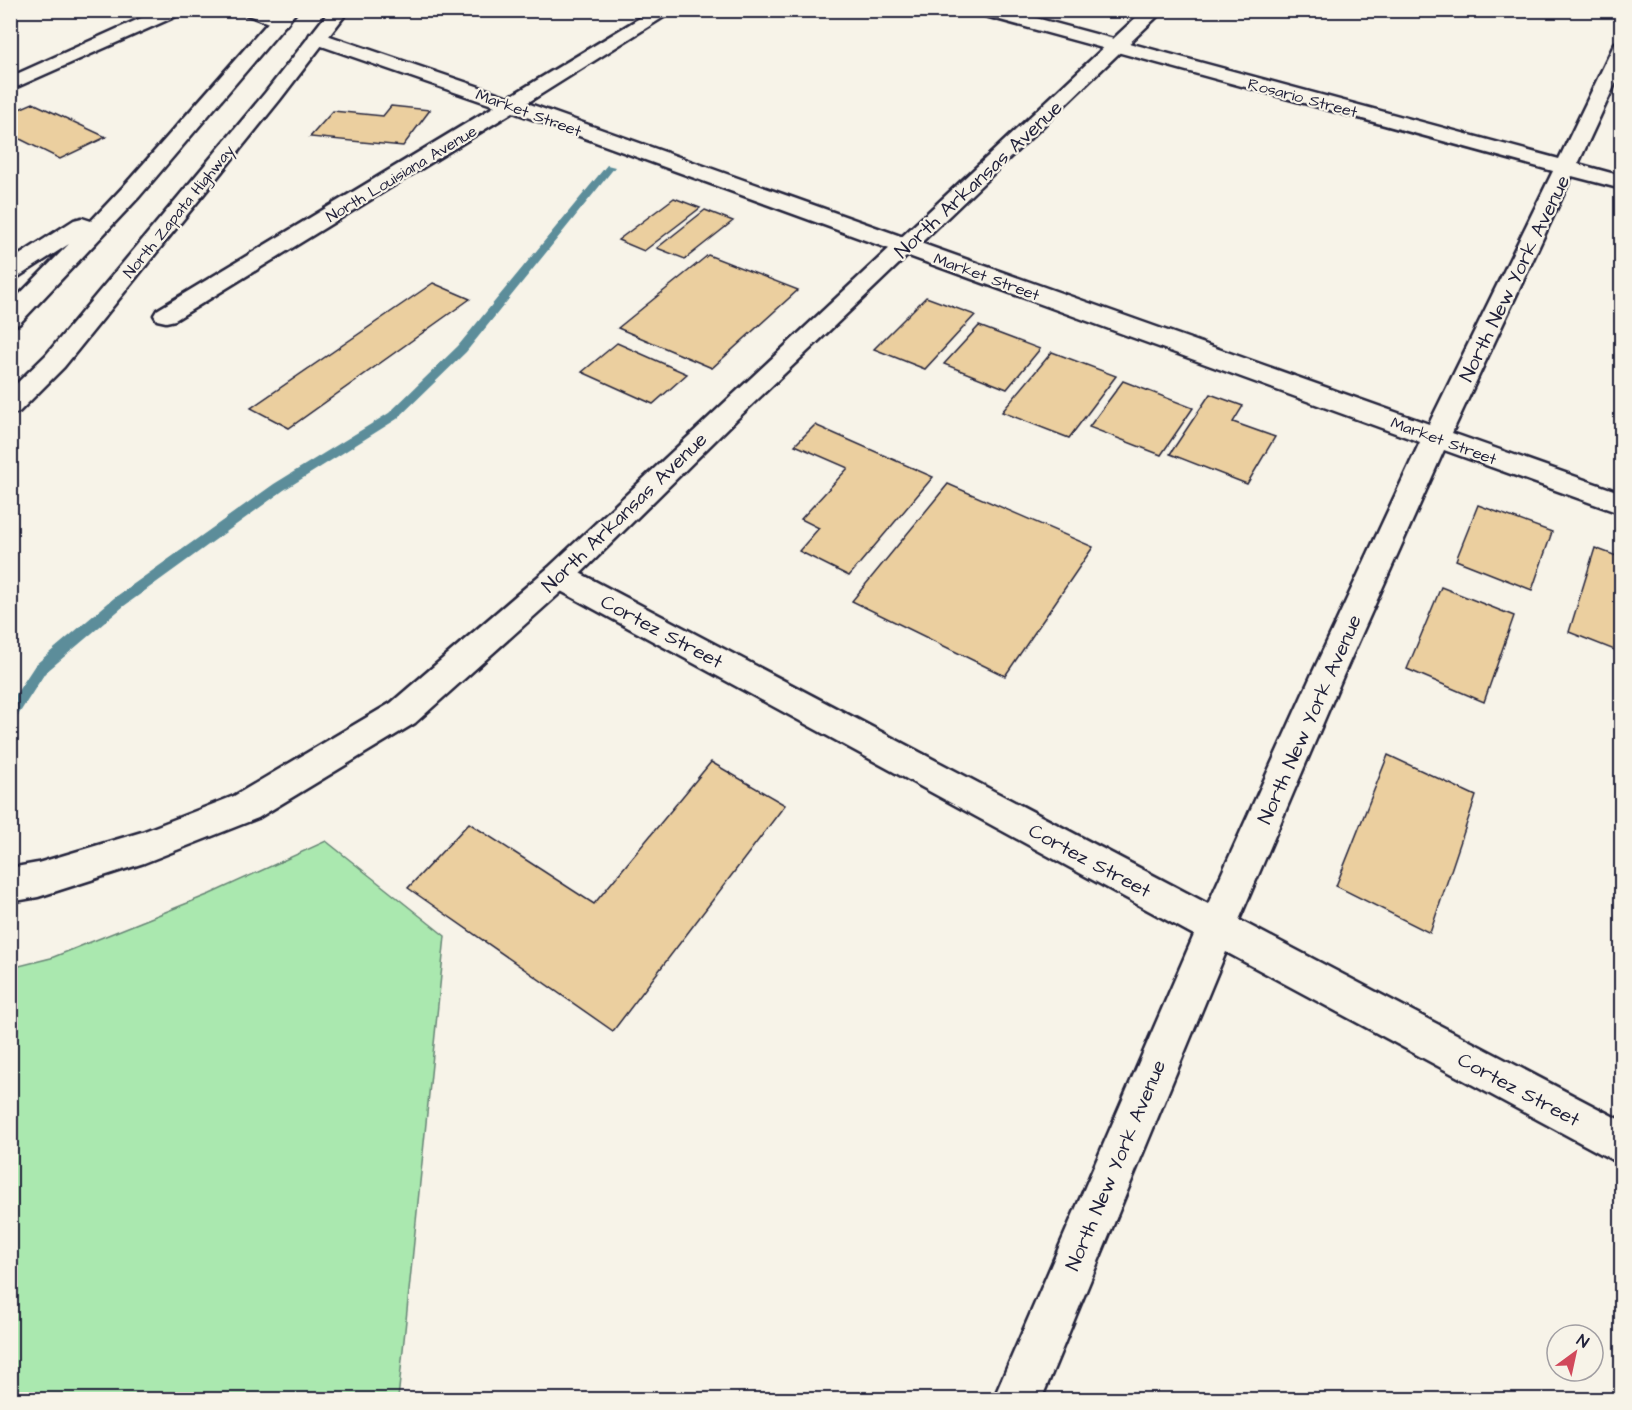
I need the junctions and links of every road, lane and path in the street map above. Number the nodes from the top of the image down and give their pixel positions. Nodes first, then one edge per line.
1 (175, 10) edge
2 (251, 10) edge
3 (340, 10) edge
4 (666, 10) edge
5 (984, 10) edge
6 (1155, 10) edge
7 (285, 16) edge
8 (317, 38) junction
9 (1118, 46) junction
10 (1622, 47) edge
11 (10, 84) edge
12 (513, 105) junction
13 (1567, 168) junction
14 (1622, 183) edge
15 (131, 192) junction
16 (906, 247) junction
17 (10, 273) edge
18 (166, 315) dead end
19 (10, 319) edge
20 (10, 406) edge
21 (1436, 437) junction
22 (1622, 504) edge
23 (559, 576) junction
24 (10, 885) edge
25 (1215, 927) junction
26 (1622, 1144) edge
27 (1017, 1400) edge

1 - 11 street
2 - 7 street
3 - 8 street, North Zapata Highway
4 - 12 street, North Louisiana Avenue
5 - 9 street, Rosario Street
6 - 9 street, North Arkansas Avenue
7 - 15 street
8 - 12 street, Market Street
8 - 20 street, North Zapata Highway
9 - 13 street, Rosario Street
9 - 16 street, North Arkansas Avenue
10 - 13 street, North New York Avenue
12 - 16 street, Market Street
12 - 18 street, North Louisiana Avenue
13 - 14 street, Rosario Street
13 - 21 street, North New York Avenue
15 - 17 street
15 - 19 street
16 - 21 street, Market Street
16 - 23 street, North Arkansas Avenue
21 - 22 street, Market Street
21 - 25 street, North New York Avenue
23 - 24 street, North Arkansas Avenue
23 - 25 street, Cortez Street
25 - 26 street, Cortez Street
25 - 27 street, North New York Avenue

